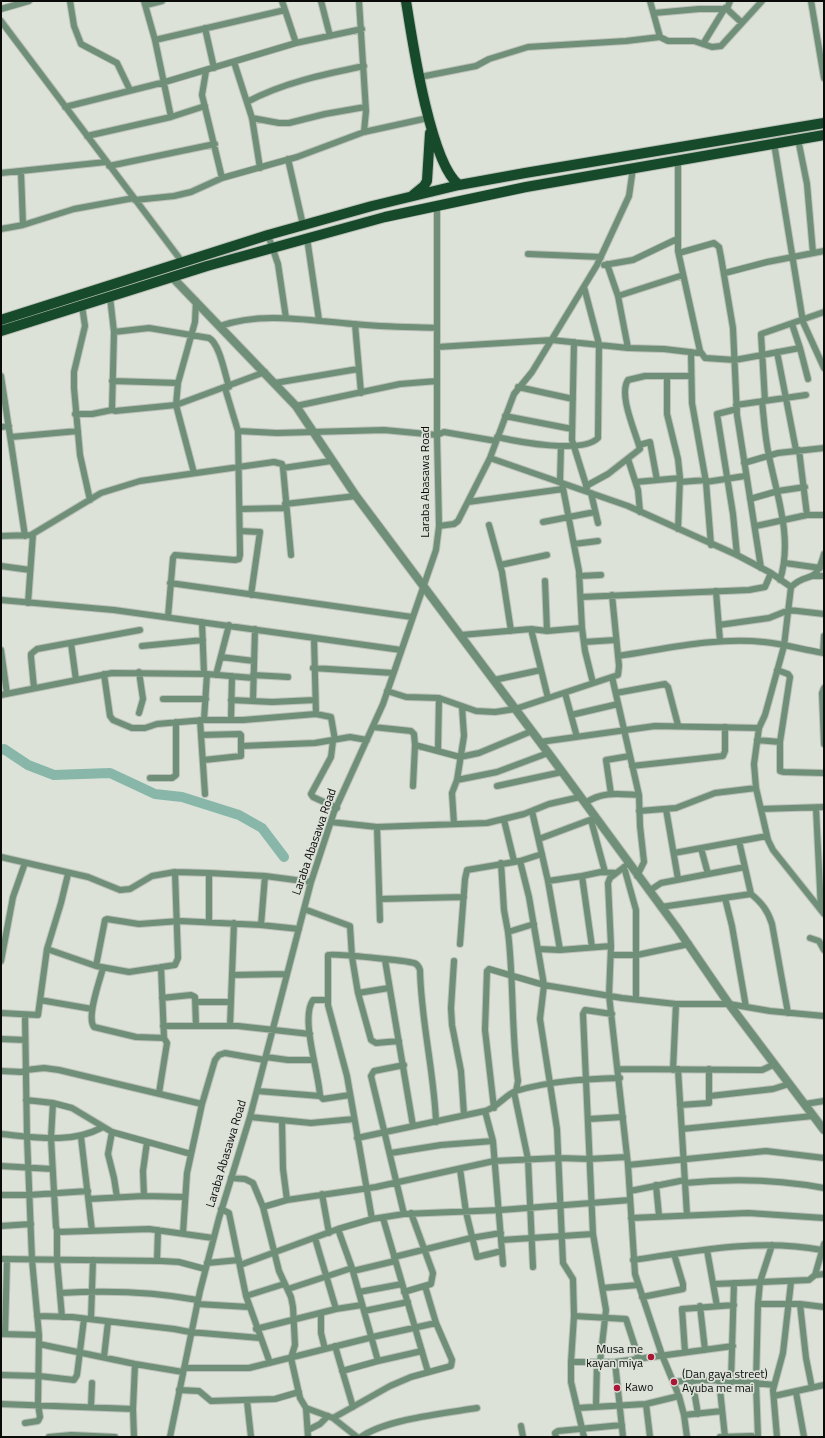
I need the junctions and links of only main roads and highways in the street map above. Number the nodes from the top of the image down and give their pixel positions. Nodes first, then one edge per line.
1 (406, 1) edge
2 (429, 123) junction
3 (824, 123) edge
4 (824, 135) edge
5 (580, 164) junction
6 (582, 176) junction
7 (459, 185) junction
8 (408, 198) junction
9 (1, 320) edge
10 (1, 331) edge

1 - 2 main road
2 - 7 main road
2 - 8 main road
3 - 5 main road
4 - 6 main road
5 - 6 main road
5 - 7 main road
6 - 10 main road
7 - 8 main road
8 - 9 main road

